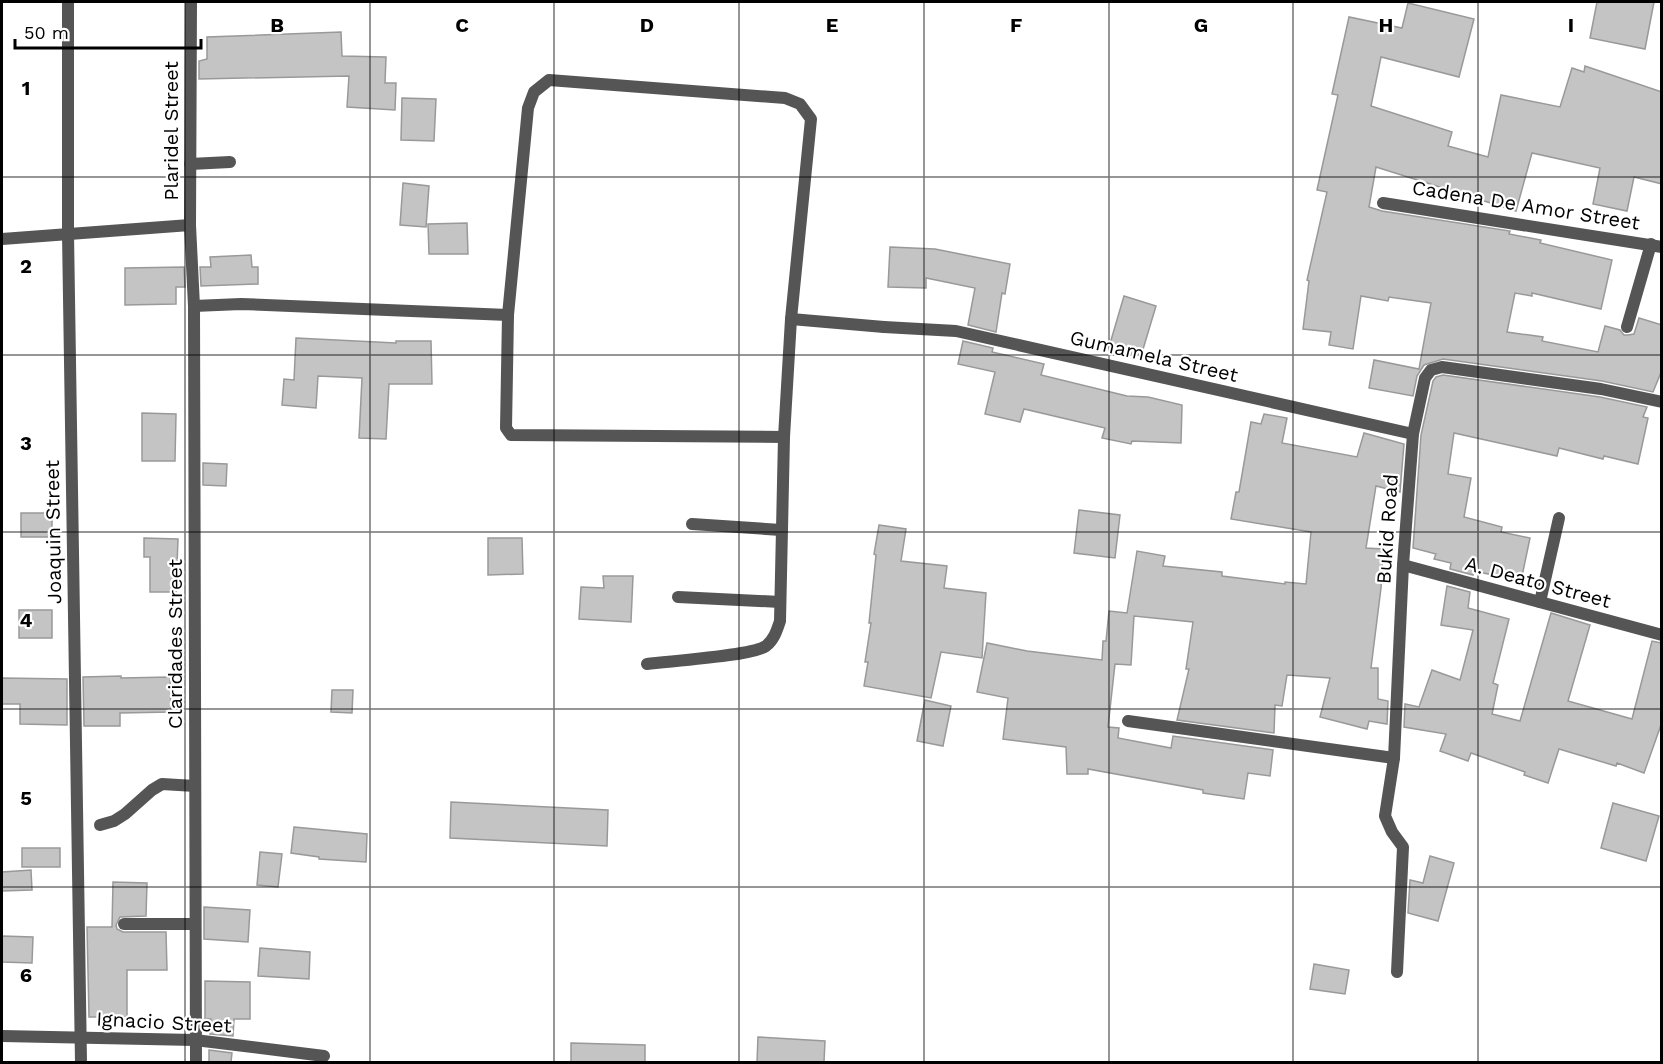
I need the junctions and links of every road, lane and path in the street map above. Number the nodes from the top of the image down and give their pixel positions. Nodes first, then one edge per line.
1 (68, 2) edge
2 (191, 2) edge
3 (230, 162) dead end
4 (190, 164) junction
5 (1383, 203) dead end
6 (190, 225) junction
7 (68, 234) junction
8 (2, 238) edge
9 (1656, 246) edge
10 (194, 306) junction
11 (508, 315) junction
12 (790, 319) junction
13 (1627, 327) dead end
14 (1662, 402) edge
15 (1413, 434) junction
16 (784, 437) junction
17 (1559, 518) dead end
18 (692, 524) dead end
19 (781, 530) junction
20 (1403, 565) junction
21 (678, 597) dead end
22 (780, 602) junction
23 (1540, 602) junction
24 (1662, 635) edge
25 (647, 664) dead end
26 (1128, 721) dead end
27 (1394, 758) junction
28 (195, 786) junction
29 (100, 825) dead end
30 (124, 924) dead end
31 (195, 924) junction
32 (1397, 972) dead end
33 (2, 1036) edge
34 (81, 1038) junction
35 (195, 1040) junction
36 (324, 1056) dead end
37 (81, 1062) edge
38 (196, 1062) edge

1 - 7 street, Joaquin Street
2 - 4 street, Plaridel Street
3 - 4 street
4 - 6 street, Plaridel Street
5 - 9 street, Cadena De Amor Street
6 - 7 street
6 - 10 street, Claridades Street
7 - 8 street
7 - 34 street, Joaquin Street
9 - 13 street
10 - 11 street
10 - 28 street, Claridades Street
11 - 12 street
11 - 16 street
12 - 15 street, Gumamela Street
12 - 16 street
14 - 15 street, Bukid Road
15 - 20 street, Bukid Road
16 - 19 street
17 - 23 street
18 - 19 street
19 - 22 street
20 - 23 street, A. Deato Street
20 - 27 street, Bukid Road
21 - 22 street
22 - 25 street
23 - 24 street, A. Deato Street
26 - 27 street
27 - 32 street, Bukid Road
28 - 29 street
28 - 31 street, Claridades Street
30 - 31 street
31 - 35 street, Claridades Street
33 - 34 street, Ignacio Street
34 - 35 street, Ignacio Street
34 - 37 street, Joaquin Street
35 - 36 street, Ignacio Street
35 - 38 street, Claridades Street

